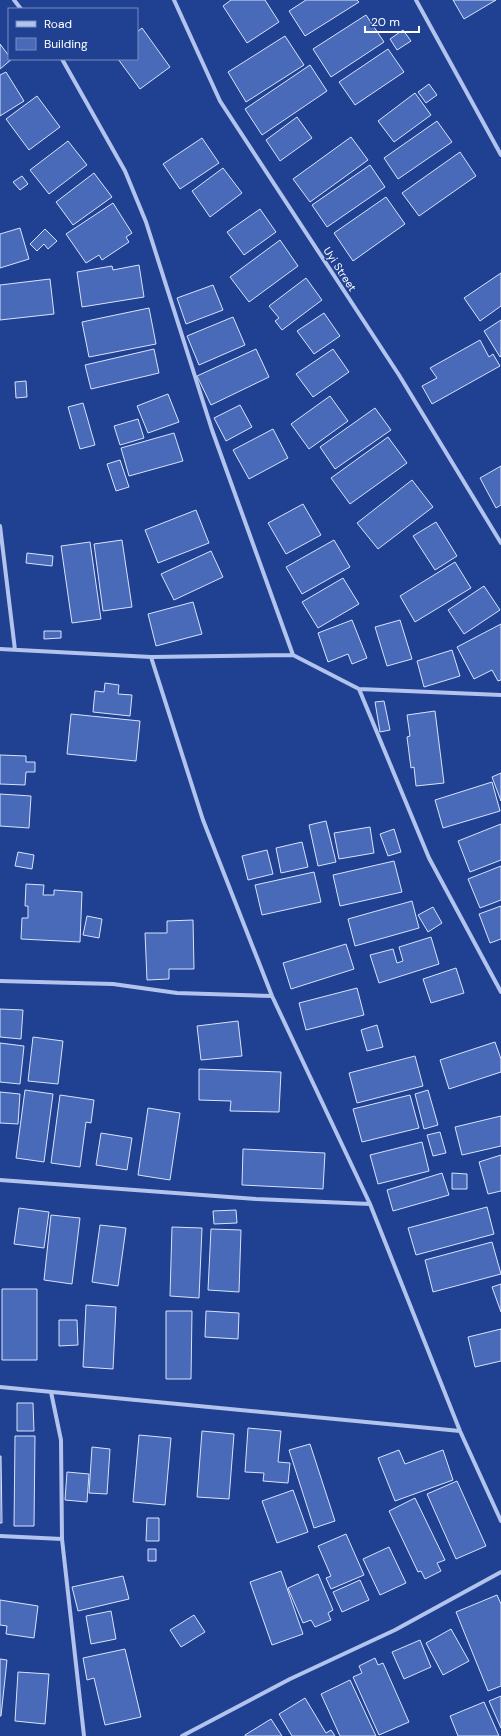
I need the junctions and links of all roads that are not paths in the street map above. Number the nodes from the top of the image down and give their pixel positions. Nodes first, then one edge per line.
1 (14, 0) edge
2 (174, 0) edge
3 (416, 0) edge
4 (20, 8) edge
5 (63, 60) edge
6 (501, 155) edge
7 (0, 526) edge
8 (501, 543) edge
9 (0, 649) edge
10 (15, 650) junction
11 (293, 655) junction
12 (151, 657) junction
13 (359, 689) junction
14 (501, 695) edge
15 (0, 981) edge
16 (501, 992) edge
17 (272, 996) junction
18 (0, 1180) edge
19 (370, 1204) junction
20 (0, 1387) edge
21 (52, 1392) junction
22 (460, 1431) junction
23 (501, 1521) edge
24 (0, 1536) edge
25 (62, 1539) junction
26 (501, 1572) edge
27 (84, 1736) edge
28 (182, 1736) edge

1 - 4 street
2 - 8 street, Uyi Street
3 - 6 street
5 - 11 street
7 - 10 street
9 - 10 street
10 - 12 street
11 - 12 street
11 - 13 street
12 - 17 street
13 - 14 street
13 - 16 street
15 - 17 street
17 - 19 street
18 - 19 street
19 - 22 street
20 - 21 street
21 - 22 street
21 - 25 street
22 - 23 street
24 - 25 street
25 - 27 street
26 - 28 street

